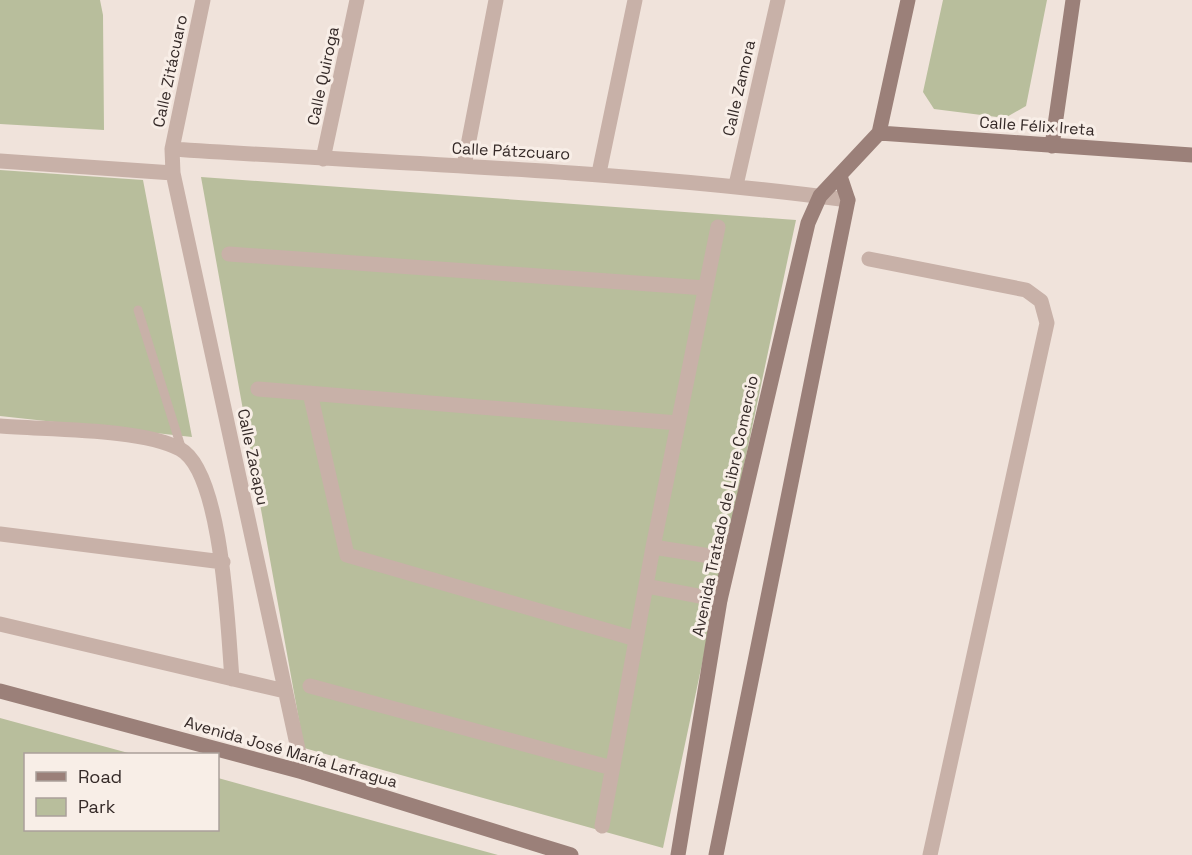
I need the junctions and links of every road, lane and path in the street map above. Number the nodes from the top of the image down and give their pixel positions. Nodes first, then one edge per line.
1 (203, 0) edge
2 (357, 0) edge
3 (496, 0) edge
4 (635, 0) edge
5 (778, 0) edge
6 (908, 0) edge
7 (1073, 0) edge
8 (879, 133) junction
9 (1052, 146) junction
10 (172, 149) junction
11 (1192, 155) edge
12 (323, 159) junction
13 (0, 161) edge
14 (464, 166) junction
15 (173, 173) junction
16 (599, 173) junction
17 (840, 176) junction
18 (736, 185) junction
19 (820, 196) junction
20 (848, 200) junction
21 (718, 227) dead end
22 (229, 254) dead end
23 (869, 259) dead end
24 (706, 288) junction
25 (138, 310) dead end
26 (258, 389) dead end
27 (310, 393) junction
28 (678, 423) junction
29 (0, 426) edge
30 (182, 450) junction
31 (0, 534) edge
32 (653, 547) junction
33 (729, 559) junction
34 (223, 562) junction
35 (646, 586) junction
36 (720, 600) junction
37 (0, 624) edge
38 (636, 639) junction
39 (231, 679) junction
40 (309, 686) dead end
41 (0, 691) edge
42 (285, 691) junction
43 (612, 768) junction
44 (303, 772) junction
45 (602, 826) dead end
46 (571, 855) edge
47 (678, 855) edge
48 (716, 855) edge
49 (930, 855) edge

1 - 10 street, Calle Zitácuaro
2 - 12 street, Calle Quiroga
3 - 14 street
4 - 16 street
5 - 18 street, Calle Zamora
6 - 8 street
7 - 9 street
8 - 9 street, Calle Félix Ireta
8 - 17 street, Avenida Tratado de Libre Comercio
9 - 11 street, Calle Félix Ireta
10 - 12 street, Calle Pátzcuaro
10 - 15 street, Calle Zacapu
12 - 14 street, Calle Pátzcuaro
13 - 15 street
14 - 16 street, Calle Pátzcuaro
15 - 42 street, Calle Zacapu
16 - 18 street, Calle Pátzcuaro
17 - 19 street, Avenida Tratado de Libre Comercio
17 - 20 street
18 - 19 street, Calle Pátzcuaro
19 - 20 street, Calle Pátzcuaro
19 - 33 street, Avenida Tratado de Libre Comercio
20 - 48 street
21 - 24 street
22 - 24 street
23 - 49 street
24 - 28 street
25 - 30 lane
26 - 27 street
27 - 28 street
27 - 38 street
28 - 32 street
29 - 30 street
30 - 34 street
31 - 34 street
32 - 33 street
32 - 35 street
33 - 36 street, Avenida Tratado de Libre Comercio
34 - 39 street
35 - 36 street
35 - 38 street
36 - 47 street, Avenida Tratado de Libre Comercio
37 - 39 street
38 - 43 street
39 - 42 street
40 - 43 street
41 - 44 street, Avenida José María Lafragua
42 - 44 street, Calle Zacapu
43 - 45 street
44 - 46 street, Avenida José María Lafragua

